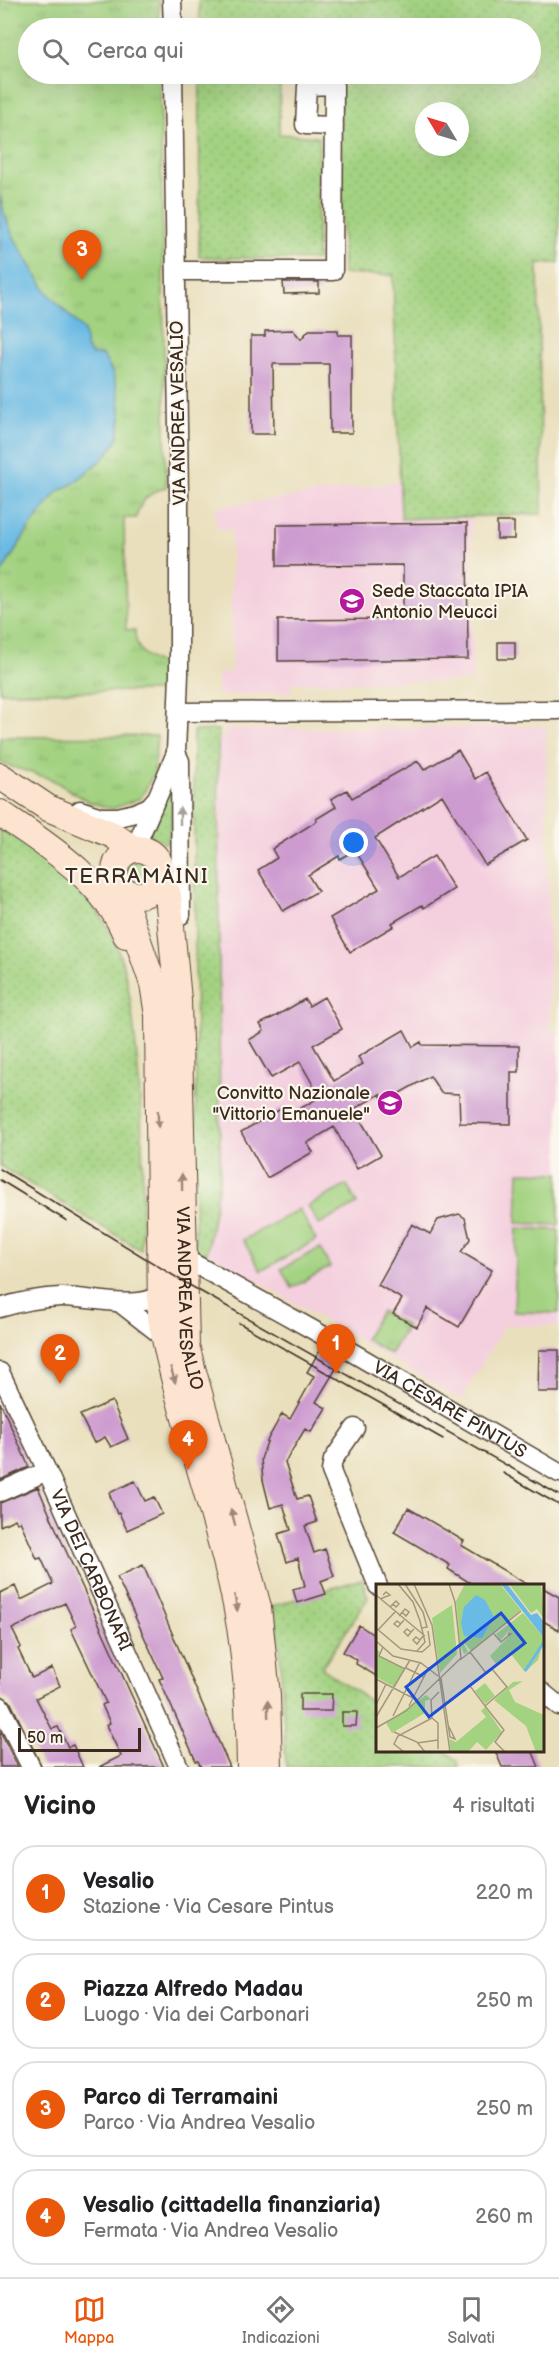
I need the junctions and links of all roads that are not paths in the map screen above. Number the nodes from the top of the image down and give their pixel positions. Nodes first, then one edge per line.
1 (172, 0) edge
2 (173, 18) edge
3 (173, 84) edge
4 (334, 126) dead end
5 (176, 271) junction
6 (559, 710) edge
7 (178, 712) junction
8 (176, 753) junction
9 (0, 776) edge
10 (27, 794) junction
11 (157, 798) junction
12 (0, 800) edge
13 (0, 813) edge
14 (180, 841) junction
15 (136, 849) junction
16 (161, 873) junction
17 (120, 885) junction
18 (178, 1000) junction
19 (158, 1060) junction
20 (184, 1258) junction
21 (161, 1294) junction
22 (120, 1303) junction
23 (0, 1308) edge
24 (165, 1338) junction
25 (0, 1372) edge
26 (355, 1428) dead end
27 (47, 1471) junction
28 (559, 1473) edge
29 (0, 1492) edge
30 (377, 1584) edge
31 (544, 1693) edge
32 (0, 1706) edge
33 (559, 1706) edge
34 (31, 1767) edge
35 (179, 1767) edge
36 (250, 1767) edge
37 (269, 1767) edge

1 - 2 street
3 - 5 street, VIA ANDREA VESALIO
4 - 5 street
5 - 7 street, VIA ANDREA VESALIO
6 - 7 street
7 - 8 street, VIA ANDREA VESALIO
8 - 11 street, VIA ANDREA VESALIO
14 -> 8 street, VIA ANDREA VESALIO
9 - 10 main road
10 - 11 street
10 - 15 main road
11 - 15 street, VIA ANDREA VESALIO
12 - 17 main road
13 - 19 main road, VIA ANDREA VESALIO
14 - 16 street
14 - 18 street, VIA ANDREA VESALIO
15 - 16 main road
15 - 17 main road
16 - 17 main road
16 - 18 main road, VIA ANDREA VESALIO
17 - 19 main road, VIA ANDREA VESALIO
20 -> 18 main road, VIA ANDREA VESALIO
19 -> 21 main road, VIA ANDREA VESALIO
20 - 28 street, VIA CESARE PINTUS
37 -> 20 main road, VIA ANDREA VESALIO
21 - 22 street
21 - 24 main road, VIA ANDREA VESALIO
22 - 23 street
22 - 24 street
24 -> 36 main road, VIA ANDREA VESALIO
25 - 27 street, VIA DEI CARBONARI
26 - 30 street
27 - 29 street
27 - 35 street, VIA DEI CARBONARI
31 - 33 street
32 - 34 street

